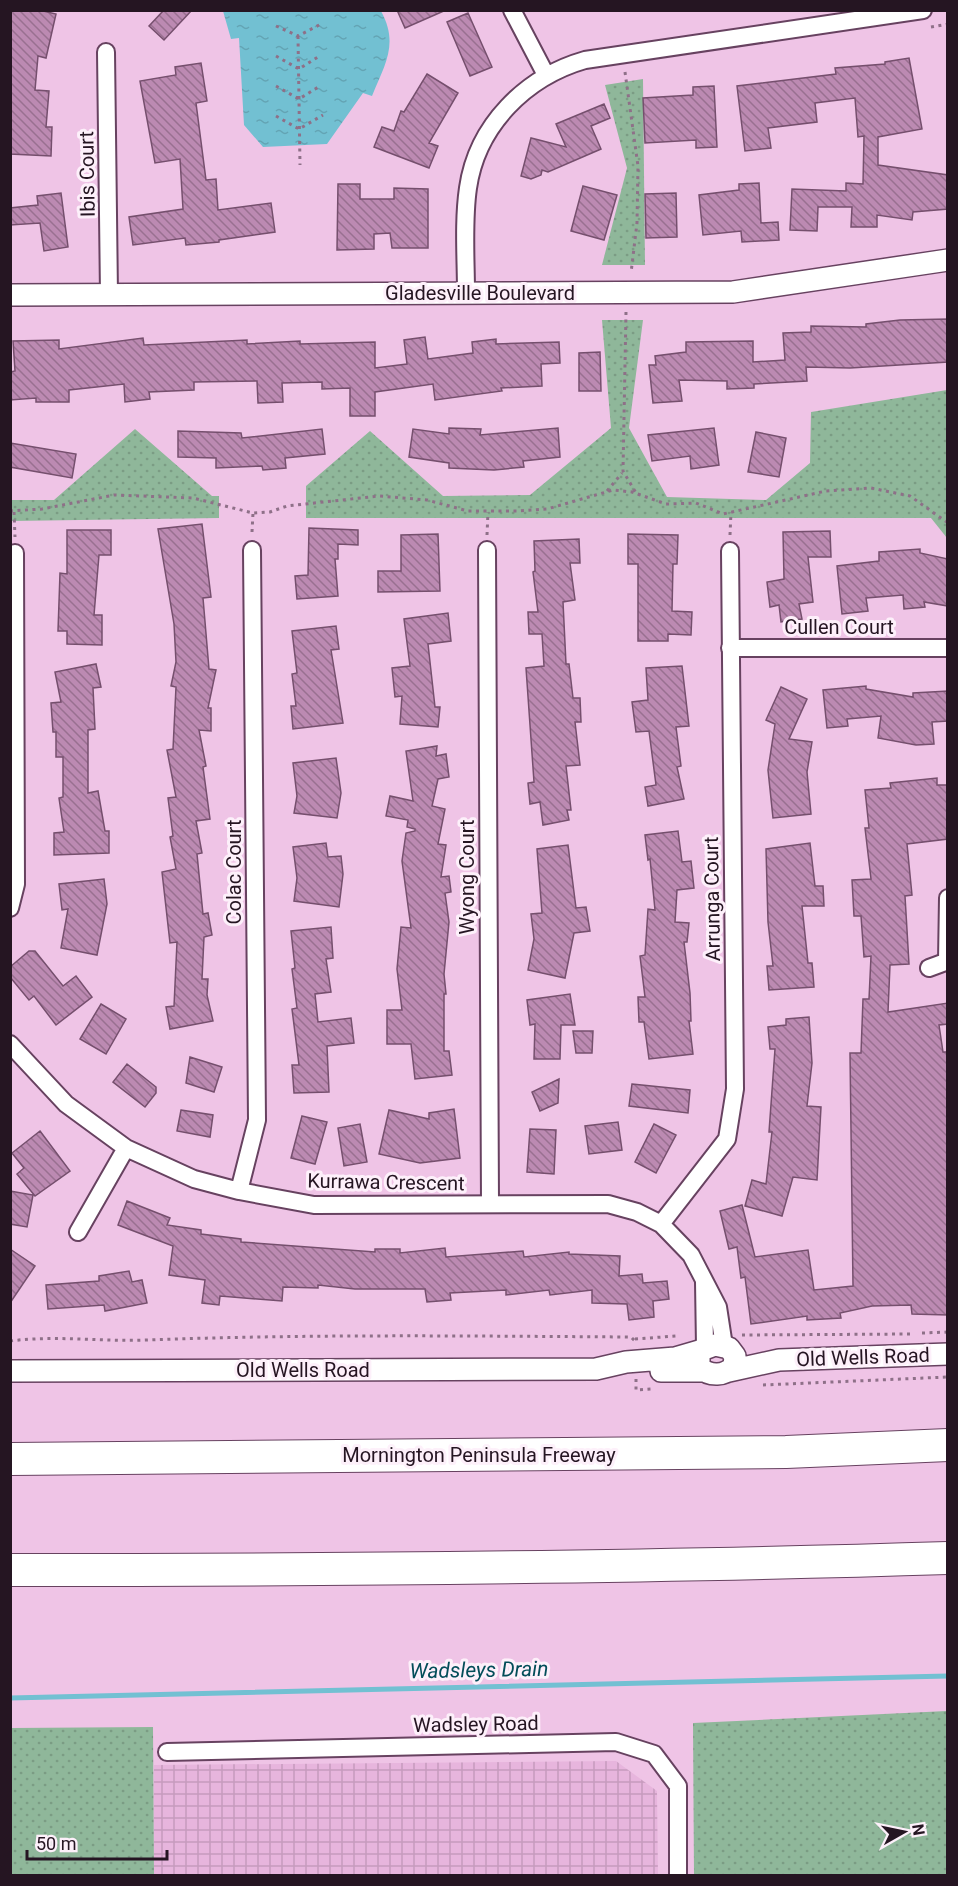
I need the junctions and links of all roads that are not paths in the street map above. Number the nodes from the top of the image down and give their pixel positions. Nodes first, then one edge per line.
1 (512, 10) edge
2 (923, 10) edge
3 (106, 52) dead end
4 (546, 75) junction
5 (948, 260) edge
6 (466, 293) junction
7 (10, 295) edge
8 (109, 295) junction
9 (252, 550) dead end
10 (487, 550) dead end
11 (730, 551) road end
12 (15, 553) road end
13 (730, 648) junction
14 (948, 648) edge
15 (948, 898) edge
16 (10, 908) edge
17 (947, 961) edge
18 (929, 968) dead end
19 (10, 1044) edge
20 (126, 1148) junction
21 (239, 1191) junction
22 (490, 1203) junction
23 (662, 1224) junction
24 (78, 1232) dead end
25 (713, 1348) junction
26 (948, 1354) edge
27 (779, 1360) junction
28 (10, 1371) edge
29 (948, 1445) edge
30 (10, 1459) edge
31 (948, 1558) edge
32 (10, 1570) edge
33 (167, 1752) dead end
34 (678, 1875) edge

1 - 4 street
2 - 4 street
3 - 8 street, Ibis Court
4 - 6 street
5 - 6 street, Gladesville Boulevard
6 - 8 street, Gladesville Boulevard
7 - 8 street, Gladesville Boulevard
9 - 21 street, Colac Court
10 - 22 street, Wyong Court
11 - 13 street, Arrunga Court
12 - 16 street
13 - 14 street, Cullen Court
13 - 23 street, Arrunga Court
15 - 17 street
17 - 18 street
19 - 20 street, Kurrawa Crescent
20 - 21 street, Kurrawa Crescent
20 - 24 street
21 - 22 street, Kurrawa Crescent
22 - 23 street, Kurrawa Crescent
23 - 25 street, Kurrawa Crescent
25 - 27 street, Old Wells Road
25 - 27 street, Old Wells Road
25 - 28 street, Old Wells Road
26 - 27 street, Old Wells Road
29 - 30 highway, Mornington Peninsula Freeway
31 - 32 highway
33 - 34 street, Wadsley Road

